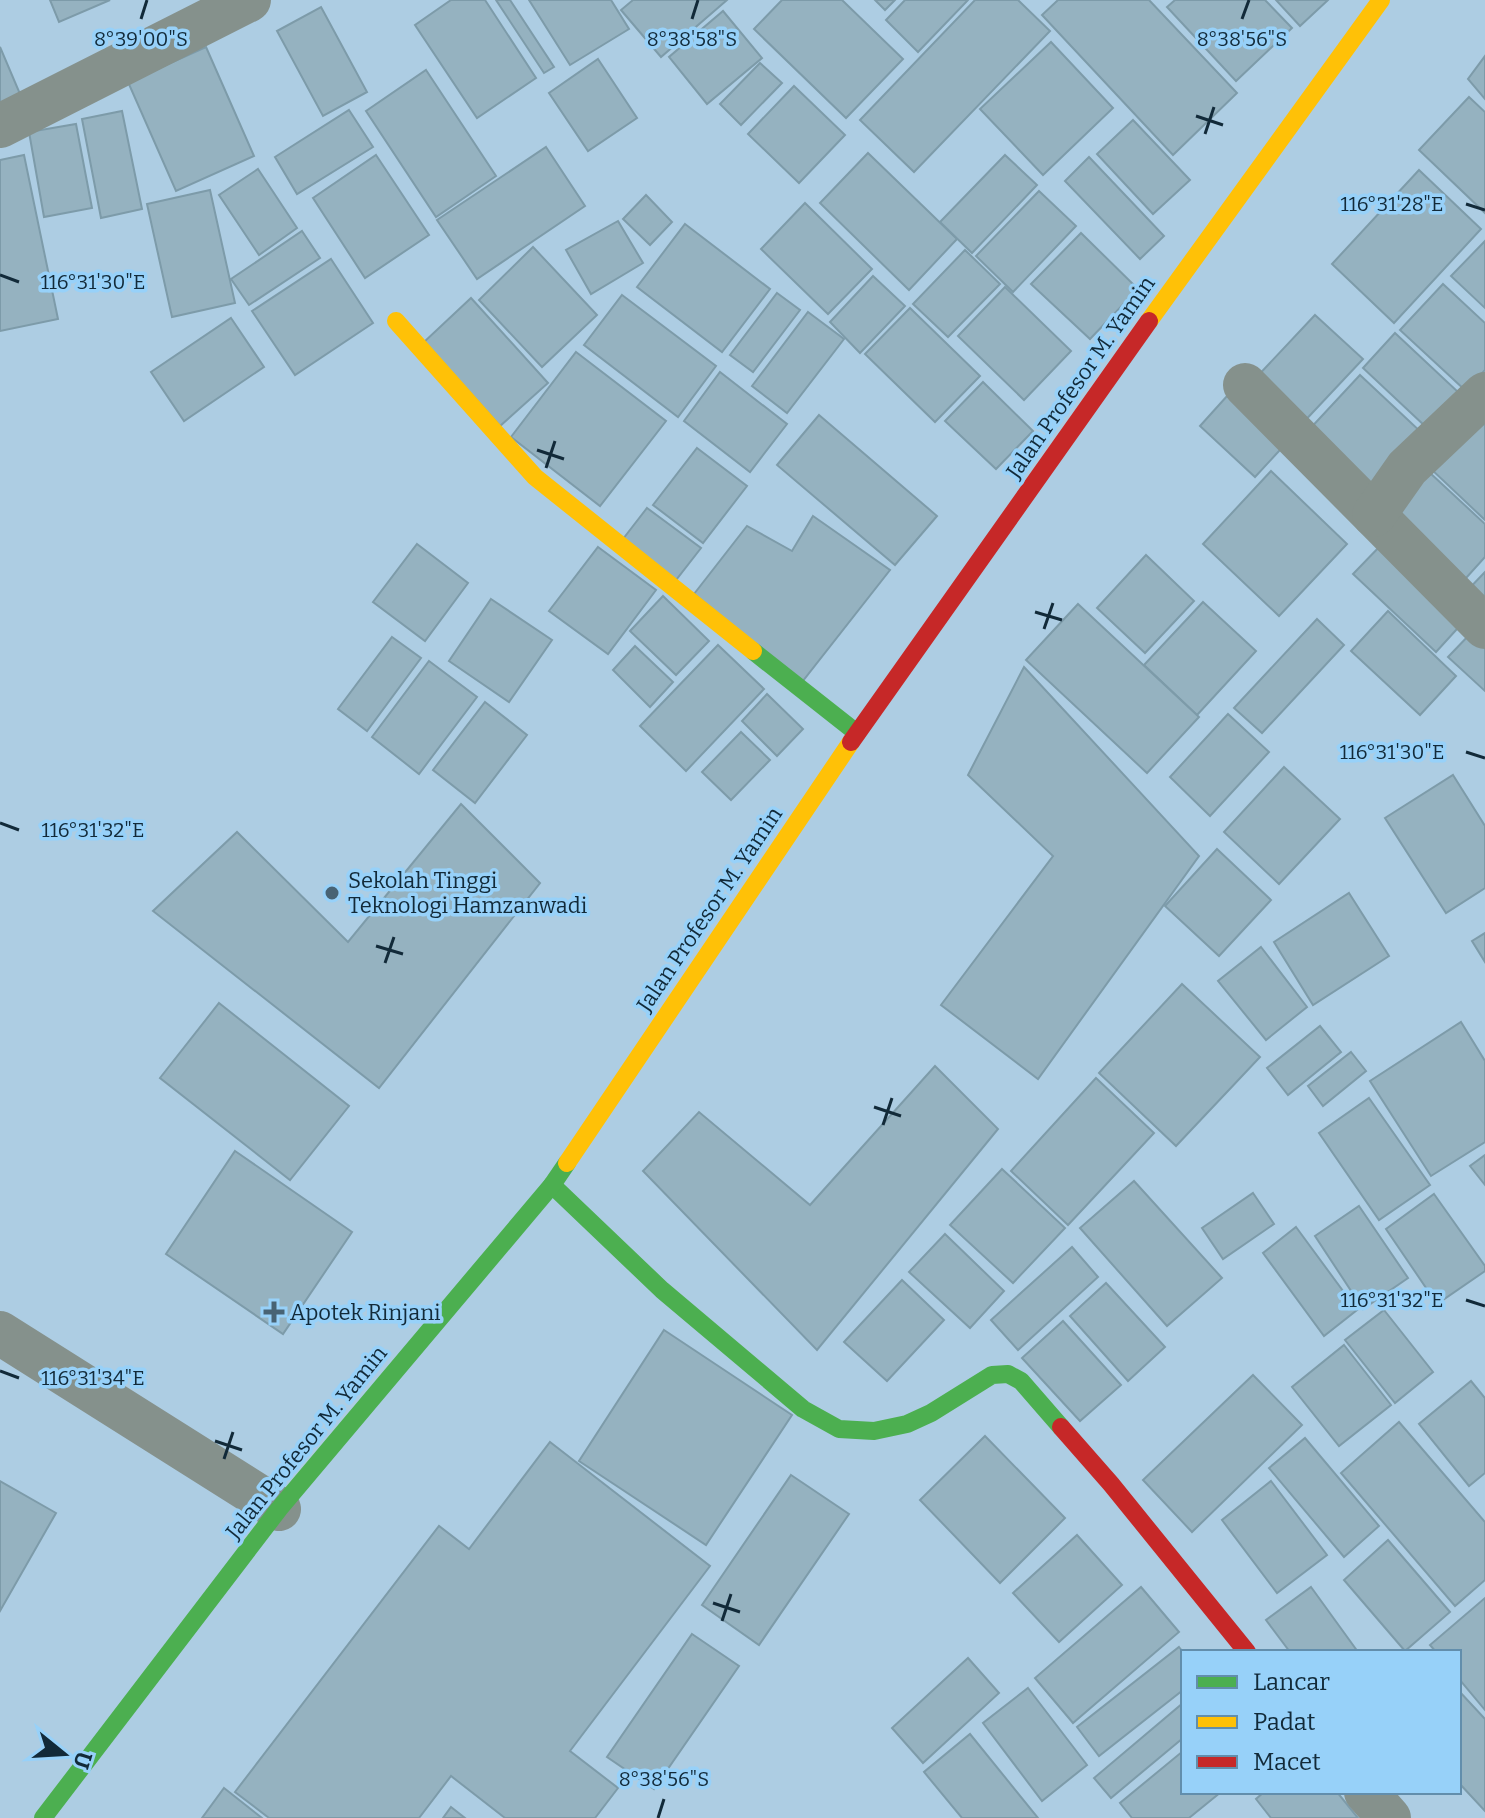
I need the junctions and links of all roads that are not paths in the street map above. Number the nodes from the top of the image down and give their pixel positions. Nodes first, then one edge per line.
1 (249, 0) edge
2 (1381, 0) edge
3 (0, 126) edge
4 (396, 321) dead end
5 (1245, 385) dead end
6 (1485, 394) edge
7 (1374, 515) junction
8 (1485, 627) edge
9 (857, 733) junction
10 (552, 1185) junction
11 (0, 1333) edge
12 (279, 1509) junction
13 (1245, 1650) edge
14 (1368, 1794) edge
15 (43, 1818) edge
16 (1389, 1818) edge

1 - 3 street
2 - 9 main road, Jalan Profesor M. Yamin
4 - 9 main road
5 - 7 street
6 - 7 street
7 - 8 street
9 - 10 main road, Jalan Profesor M. Yamin
10 - 12 main road, Jalan Profesor M. Yamin
10 - 13 main road
11 - 12 street
12 - 15 main road, Jalan Profesor M. Yamin
14 - 16 street

